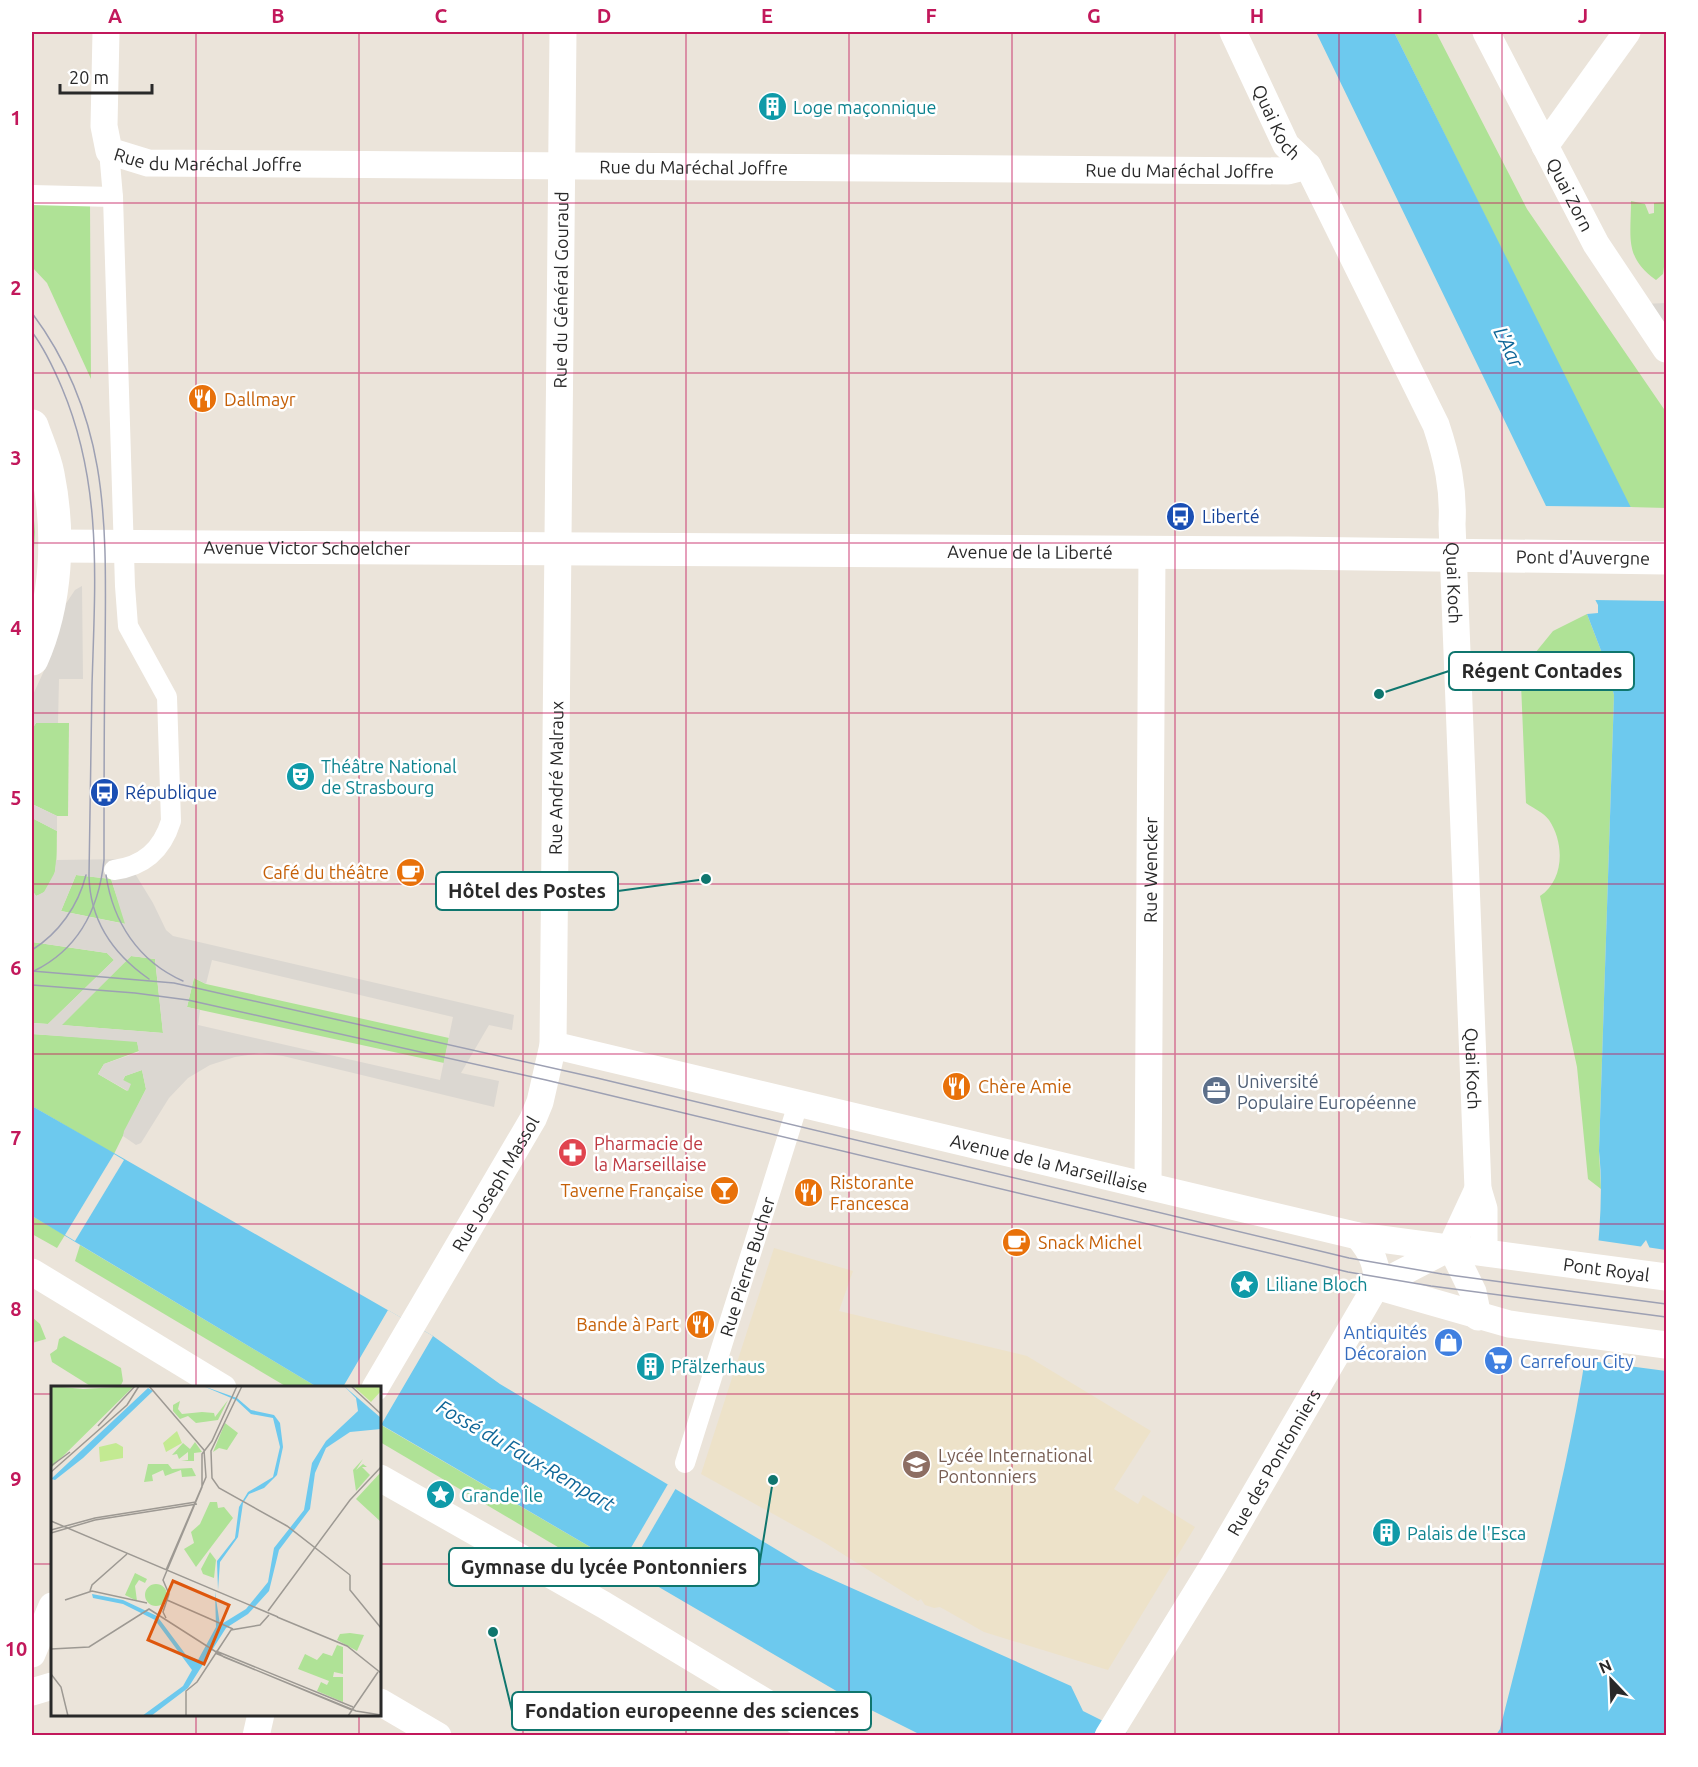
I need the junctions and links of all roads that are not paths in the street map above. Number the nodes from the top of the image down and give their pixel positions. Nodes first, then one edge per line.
1 (106, 32) edge
2 (563, 32) edge
3 (1233, 32) edge
4 (1486, 32) edge
5 (1627, 32) edge
6 (1545, 146) junction
7 (110, 152) junction
8 (562, 166) junction
9 (1308, 166) junction
10 (32, 195) edge
11 (114, 197) junction
12 (1666, 349) edge
13 (32, 426) edge
14 (124, 545) junction
15 (55, 546) junction
16 (559, 548) junction
17 (1152, 552) junction
18 (1453, 554) junction
19 (1500, 555) joint
20 (1666, 558) edge
21 (32, 659) edge
22 (114, 870) dead end
23 (553, 1046) junction
24 (798, 1104) junction
25 (1148, 1186) junction
26 (1478, 1189) junction
27 (1358, 1236) junction
28 (1451, 1247) junction
29 (1484, 1252) junction
30 (1548, 1262) joint
31 (32, 1272) edge
32 (1666, 1277) edge
33 (1376, 1286) junction
34 (1478, 1317) junction
35 (1666, 1345) edge
36 (220, 1386) edge
37 (376, 1386) edge
38 (685, 1463) dead end
39 (381, 1479) edge
40 (51, 1608) edge
41 (32, 1654) edge
42 (51, 1686) edge
43 (32, 1692) edge
44 (381, 1703) edge
45 (261, 1716) edge
46 (256, 1736) edge
47 (438, 1736) edge
48 (822, 1736) edge
49 (1108, 1736) edge

1 - 7 street, Rue du Maréchal Joffre
2 - 8 street, Rue du Général Gouraud
3 - 9 street, Quai Koch
4 - 6 street, Quai Zorn
5 - 6 street
6 - 12 street, Quai Zorn
7 - 8 street, Rue du Maréchal Joffre
7 - 11 street
8 - 9 street, Rue du Maréchal Joffre
8 - 16 street, Rue du Général Gouraud
9 - 18 street, Quai Koch
10 - 11 street
11 - 14 street
13 - 15 street
14 - 15 street, Avenue Victor Schoelcher
14 - 16 street, Avenue Victor Schoelcher
14 - 22 street
15 - 21 street
16 - 17 street, Avenue de la Liberté
16 - 23 street, Rue André Malraux
17 - 18 street, Avenue de la Liberté
17 - 25 street, Rue Wencker
18 - 19 street, Avenue de la Liberté
18 - 26 street, Quai Koch
19 - 20 street, Pont d'Auvergne
23 - 24 street, Avenue de la Marseillaise
23 - 37 street, Rue Joseph Massol
24 - 25 street, Avenue de la Marseillaise
24 - 38 street, Rue Pierre Bucher
25 - 27 street, Avenue de la Marseillaise
26 - 28 street, Quai Koch
26 - 29 street, Quai Koch
27 - 28 street, Avenue de la Marseillaise
27 - 33 street
28 - 29 street, Avenue de la Marseillaise
28 - 33 street
28 - 34 street
29 - 30 street, Avenue de la Marseillaise
30 - 32 street, Pont Royal
31 - 36 street
33 - 34 street
33 - 49 street, Rue des Pontonniers
34 - 35 street
39 - 48 street
40 - 41 street
42 - 43 street
44 - 47 street
45 - 46 street

